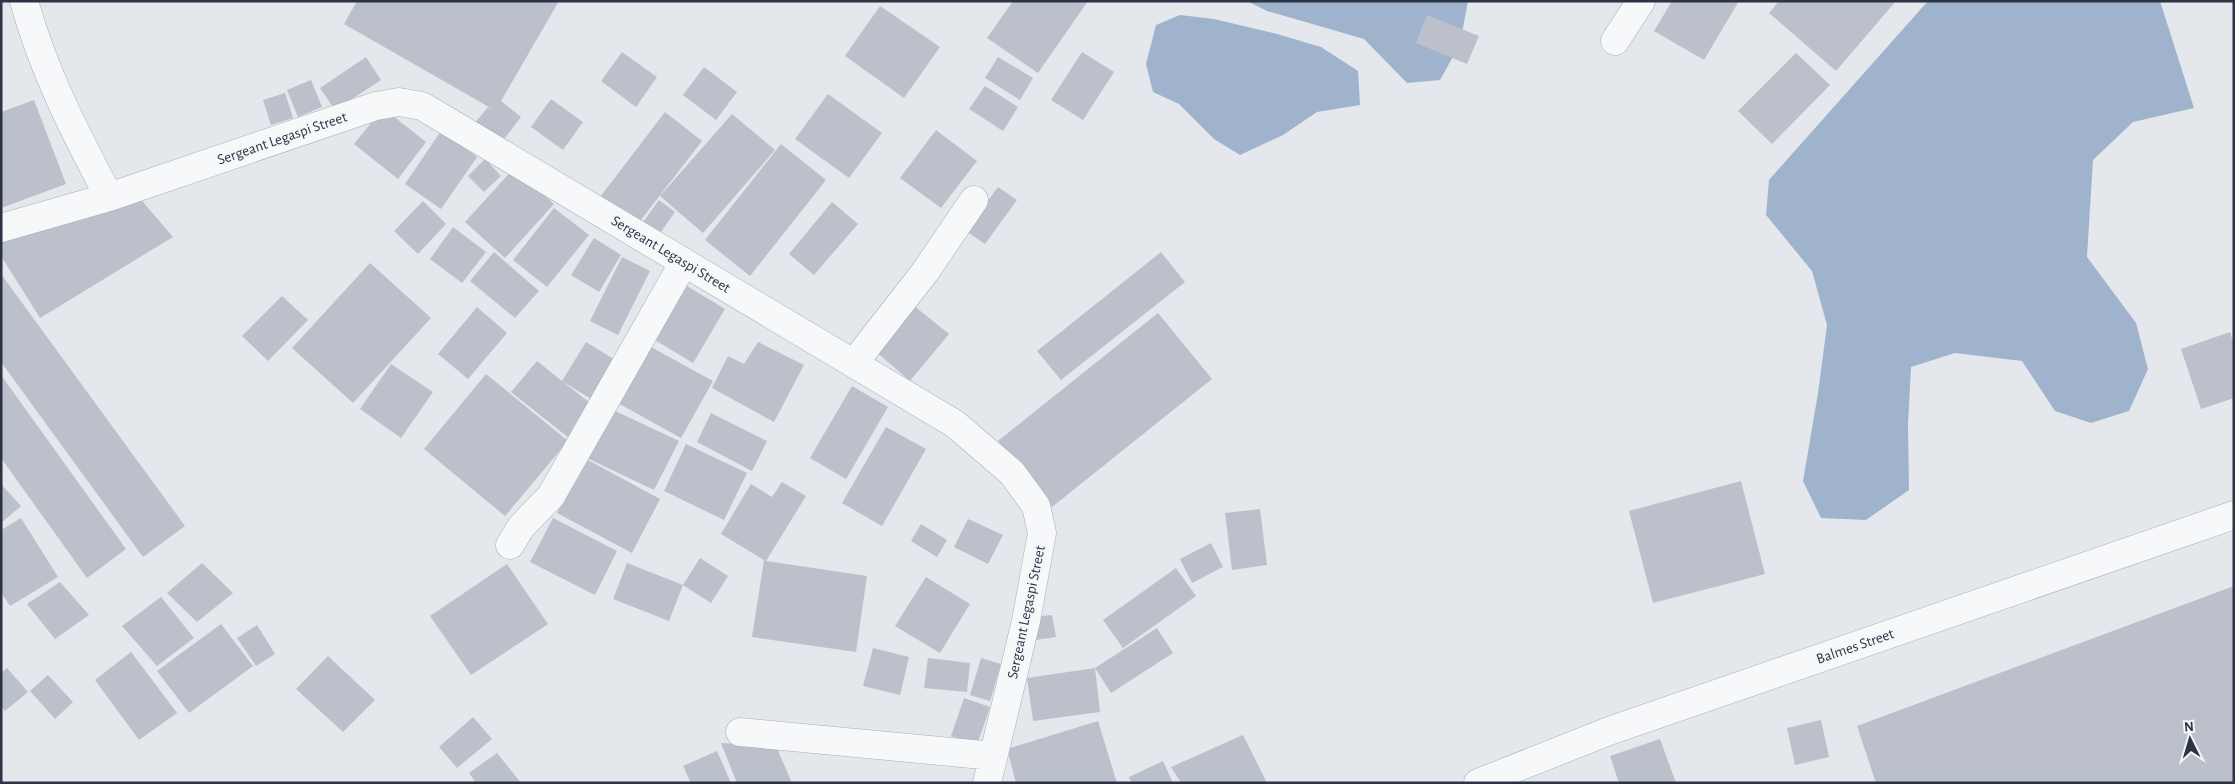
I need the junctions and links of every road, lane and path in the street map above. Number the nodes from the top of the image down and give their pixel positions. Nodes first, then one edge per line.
1 (24, 1) edge
2 (1641, 1) edge
3 (1615, 41) dead end
4 (109, 197) junction
5 (974, 200) dead end
6 (1, 228) edge
7 (684, 262) junction
8 (854, 364) junction
9 (2234, 515) edge
10 (510, 545) dead end
11 (740, 732) dead end
12 (994, 756) junction
13 (987, 783) edge
14 (1478, 783) edge

1 - 4 street
2 - 3 street
4 - 6 street, Sergeant Legaspi Street
4 - 7 street, Sergeant Legaspi Street
5 - 8 street
7 - 8 street, Sergeant Legaspi Street
7 - 10 street
8 - 12 street, Sergeant Legaspi Street
9 - 14 street, Balmes Street
11 - 12 street
12 - 13 street, Sergeant Legaspi Street

